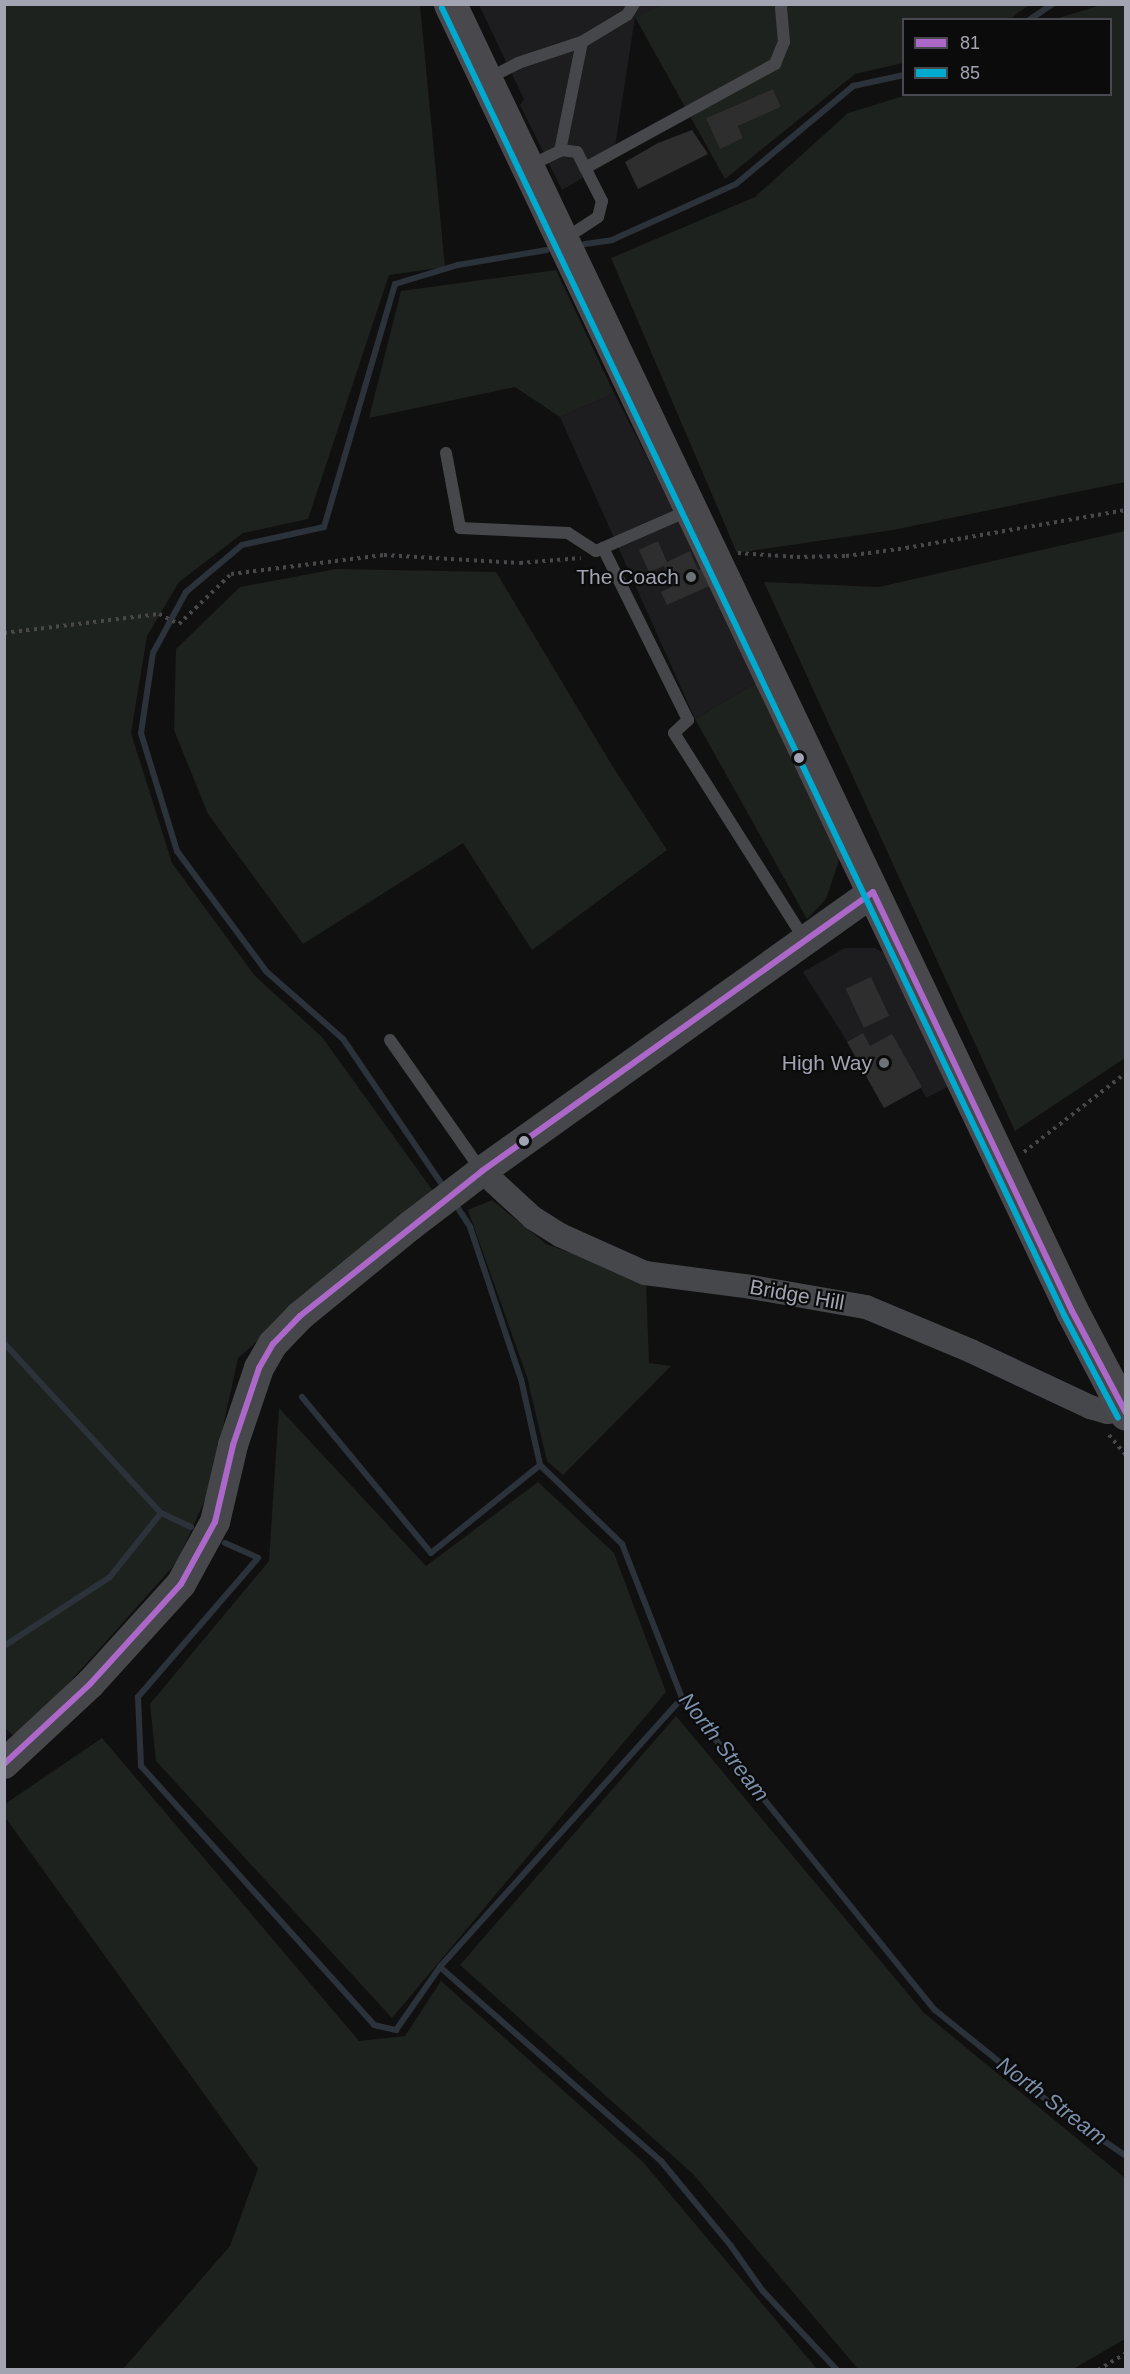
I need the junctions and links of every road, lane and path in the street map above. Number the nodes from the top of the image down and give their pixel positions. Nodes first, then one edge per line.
1 (450, 4) edge
2 (634, 4) edge
3 (781, 4) edge
4 (582, 42) junction
5 (486, 79) junction
6 (560, 151) junction
7 (527, 166) junction
8 (585, 168) junction
9 (563, 240) junction
10 (446, 453) dead end
11 (691, 510) junction
12 (1125, 510) edge
13 (599, 549) junction
14 (715, 561) junction
15 (4, 633) edge
16 (873, 892) junction
17 (804, 939) junction
18 (390, 1040) dead end
19 (1125, 1073) edge
20 (1005, 1167) junction
21 (461, 1187) junction
22 (1124, 1412) edge
23 (4, 1764) edge
24 (1125, 2353) edge
25 (1098, 2370) edge

1 - 5 main road
2 - 4 lane
3 - 8 lane
4 - 5 lane
4 - 6 lane
5 - 7 main road
6 - 7 lane
6 - 8 lane
7 - 9 main road
8 - 9 lane
9 - 11 main road
10 - 13 lane
11 - 13 lane
11 - 14 main road
12 - 14 path
13 - 15 path
13 - 17 lane
14 - 16 main road
16 - 17 street
16 - 20 main road
17 - 21 street
18 - 21 lane
19 - 20 path
20 - 22 main road
21 - 22 street, Bridge Hill
21 - 23 street
24 - 25 path

